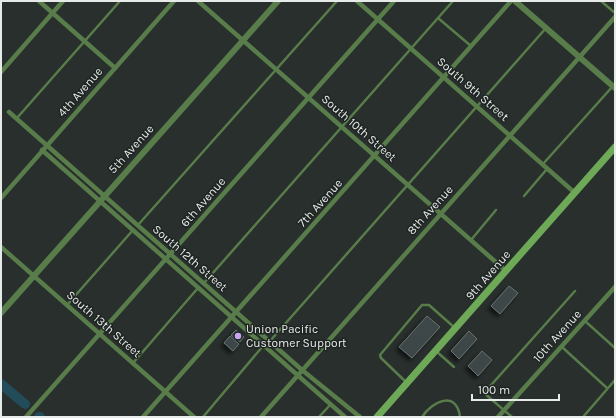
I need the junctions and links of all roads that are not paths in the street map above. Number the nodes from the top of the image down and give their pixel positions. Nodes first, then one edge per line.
1 (39, 1) edge
2 (63, 1) edge
3 (120, 1) edge
4 (174, 1) edge
5 (198, 1) edge
6 (278, 1) edge
7 (337, 1) edge
8 (357, 1) edge
9 (394, 1) edge
10 (453, 1) edge
11 (511, 1) edge
12 (516, 1) edge
13 (601, 1) edge
14 (53, 13) junction
15 (615, 13) edge
16 (615, 17) edge
17 (438, 18) junction
18 (378, 20) junction
19 (546, 28) junction
20 (243, 40) junction
21 (84, 41) junction
22 (471, 46) junction
23 (411, 49) junction
24 (579, 57) junction
25 (115, 68) junction
26 (276, 70) junction
27 (1, 72) edge
28 (444, 77) junction
29 (614, 87) edge
30 (309, 98) junction
31 (477, 107) junction
32 (9, 112) dead end
33 (17, 118) junction
34 (342, 128) junction
35 (510, 135) junction
36 (47, 145) junction
37 (615, 147) edge
38 (42, 150) junction
39 (375, 156) junction
40 (543, 164) junction
41 (548, 169) junction
42 (408, 185) junction
43 (575, 192) junction
44 (104, 196) junction
45 (524, 196) dead end
46 (1, 198) edge
47 (100, 201) junction
48 (496, 210) dead end
49 (440, 214) junction
50 (138, 226) junction
51 (133, 230) junction
52 (470, 240) junction
53 (1, 247) edge
54 (171, 254) junction
55 (166, 259) junction
56 (506, 271) junction
57 (34, 276) junction
58 (204, 283) junction
59 (615, 287) edge
60 (198, 288) junction
61 (575, 291) dead end
62 (67, 305) junction
63 (236, 312) junction
64 (1, 313) edge
65 (231, 317) junction
66 (585, 321) junction
67 (456, 328) junction
68 (100, 334) junction
69 (270, 341) junction
70 (264, 346) junction
71 (562, 346) junction
72 (615, 348) edge
73 (436, 350) junction
74 (133, 363) junction
75 (454, 367) dead end
76 (302, 370) junction
77 (298, 375) junction
78 (615, 380) edge
79 (407, 383) junction
80 (607, 388) junction
81 (165, 392) junction
82 (331, 404) junction
83 (504, 411) junction
84 (26, 417) edge
85 (143, 417) edge
86 (194, 417) edge
87 (203, 417) edge
88 (261, 417) edge
89 (319, 417) edge
90 (345, 417) edge
91 (360, 417) edge
92 (377, 417) edge
93 (422, 417) edge
94 (460, 417) edge
95 (498, 417) edge
96 (512, 417) edge
97 (583, 417) edge

1 - 14 street
2 - 14 street
3 - 21 lane
4 - 25 street, 4th Avenue
5 - 20 street, South 10th Street
6 - 20 street, 5th Avenue
7 - 26 lane
8 - 18 street, South 9th Street
9 - 18 street, 6th Avenue
10 - 17 lane
11 - 22 street, 7th Avenue
12 - 19 street
13 - 15 lane
14 - 21 street
14 - 27 street
16 - 24 street, 8th Avenue
17 - 22 lane
17 - 23 lane
18 - 23 street, South 9th Street
18 - 30 street, 6th Avenue
19 - 24 street
19 - 31 lane
20 - 26 street, South 10th Street
20 - 44 street, 5th Avenue
21 - 25 street
21 - 33 lane
22 - 28 street, 7th Avenue
23 - 28 street, South 9th Street
23 - 34 lane
24 - 29 street
24 - 35 street, 8th Avenue
25 - 36 street, 4th Avenue
26 - 30 street, South 10th Street
26 - 50 lane
28 - 31 street, South 9th Street
28 - 39 street, 7th Avenue
29 - 40 lane
30 - 34 street, South 10th Street
30 - 54 street, 6th Avenue
31 - 35 street, South 9th Street
31 - 42 lane
32 - 33 street, South 12th Street
33 - 36 street, South 12th Street
34 - 39 street, South 10th Street
34 - 58 lane
35 - 40 street, South 9th Street
35 - 49 street, 8th Avenue
36 - 38 street, 4th Avenue
36 - 44 street, South 12th Street
37 - 43 main road, 9th Avenue
38 - 46 street, 4th Avenue
38 - 47 street
39 - 42 street, South 10th Street
39 - 63 street, 7th Avenue
40 - 41 street, South 9th Street
41 - 43 street, South 9th Street
41 - 45 lane
42 - 49 street, South 10th Street
42 - 69 lane
43 - 56 main road, 9th Avenue
44 - 47 street, 5th Avenue
44 - 50 street, South 12th Street
47 - 51 street, South 12th Street
47 - 57 street, 5th Avenue
48 - 52 lane
49 - 52 street, South 10th Street
49 - 76 street, 8th Avenue
50 - 54 street, South 12th Street
51 - 55 street, South 12th Street
51 - 62 lane
52 - 56 street, South 10th Street
53 - 57 street, South 13th Street
54 - 55 street, 6th Avenue
54 - 58 street, South 12th Street
55 - 60 street, South 12th Street
55 - 68 street, 6th Avenue
56 - 67 main road, 9th Avenue
57 - 62 street, South 13th Street
57 - 64 street, 5th Avenue
58 - 63 street, South 12th Street
59 - 66 street, 10th Avenue
60 - 65 street, South 12th Street
60 - 74 lane
61 - 83 lane
62 - 68 street, South 13th Street
63 - 65 street, 7th Avenue
63 - 69 street, South 12th Street
65 - 70 street, South 12th Street
65 - 81 street, 7th Avenue
66 - 71 street, 10th Avenue
66 - 72 lane
67 - 73 main road, 9th Avenue
67 - 79 lane
68 - 74 street, South 13th Street
68 - 84 street, 6th Avenue
69 - 76 street, South 12th Street
70 - 77 street, South 12th Street
70 - 87 lane
71 - 80 lane
71 - 83 street, 10th Avenue
73 - 75 lane
73 - 79 main road, 9th Avenue
74 - 81 street, South 13th Street
76 - 77 street, 8th Avenue
76 - 91 street, South 12th Street
77 - 82 street, South 12th Street
77 - 88 street, 8th Avenue
78 - 80 lane
79 - 92 main road, 9th Avenue
80 - 97 lane
81 - 85 street, 7th Avenue
81 - 86 street, South 13th Street
82 - 89 lane
82 - 90 street, South 12th Street
83 - 95 street, 10th Avenue
83 - 96 lane
93 - 94 lane

